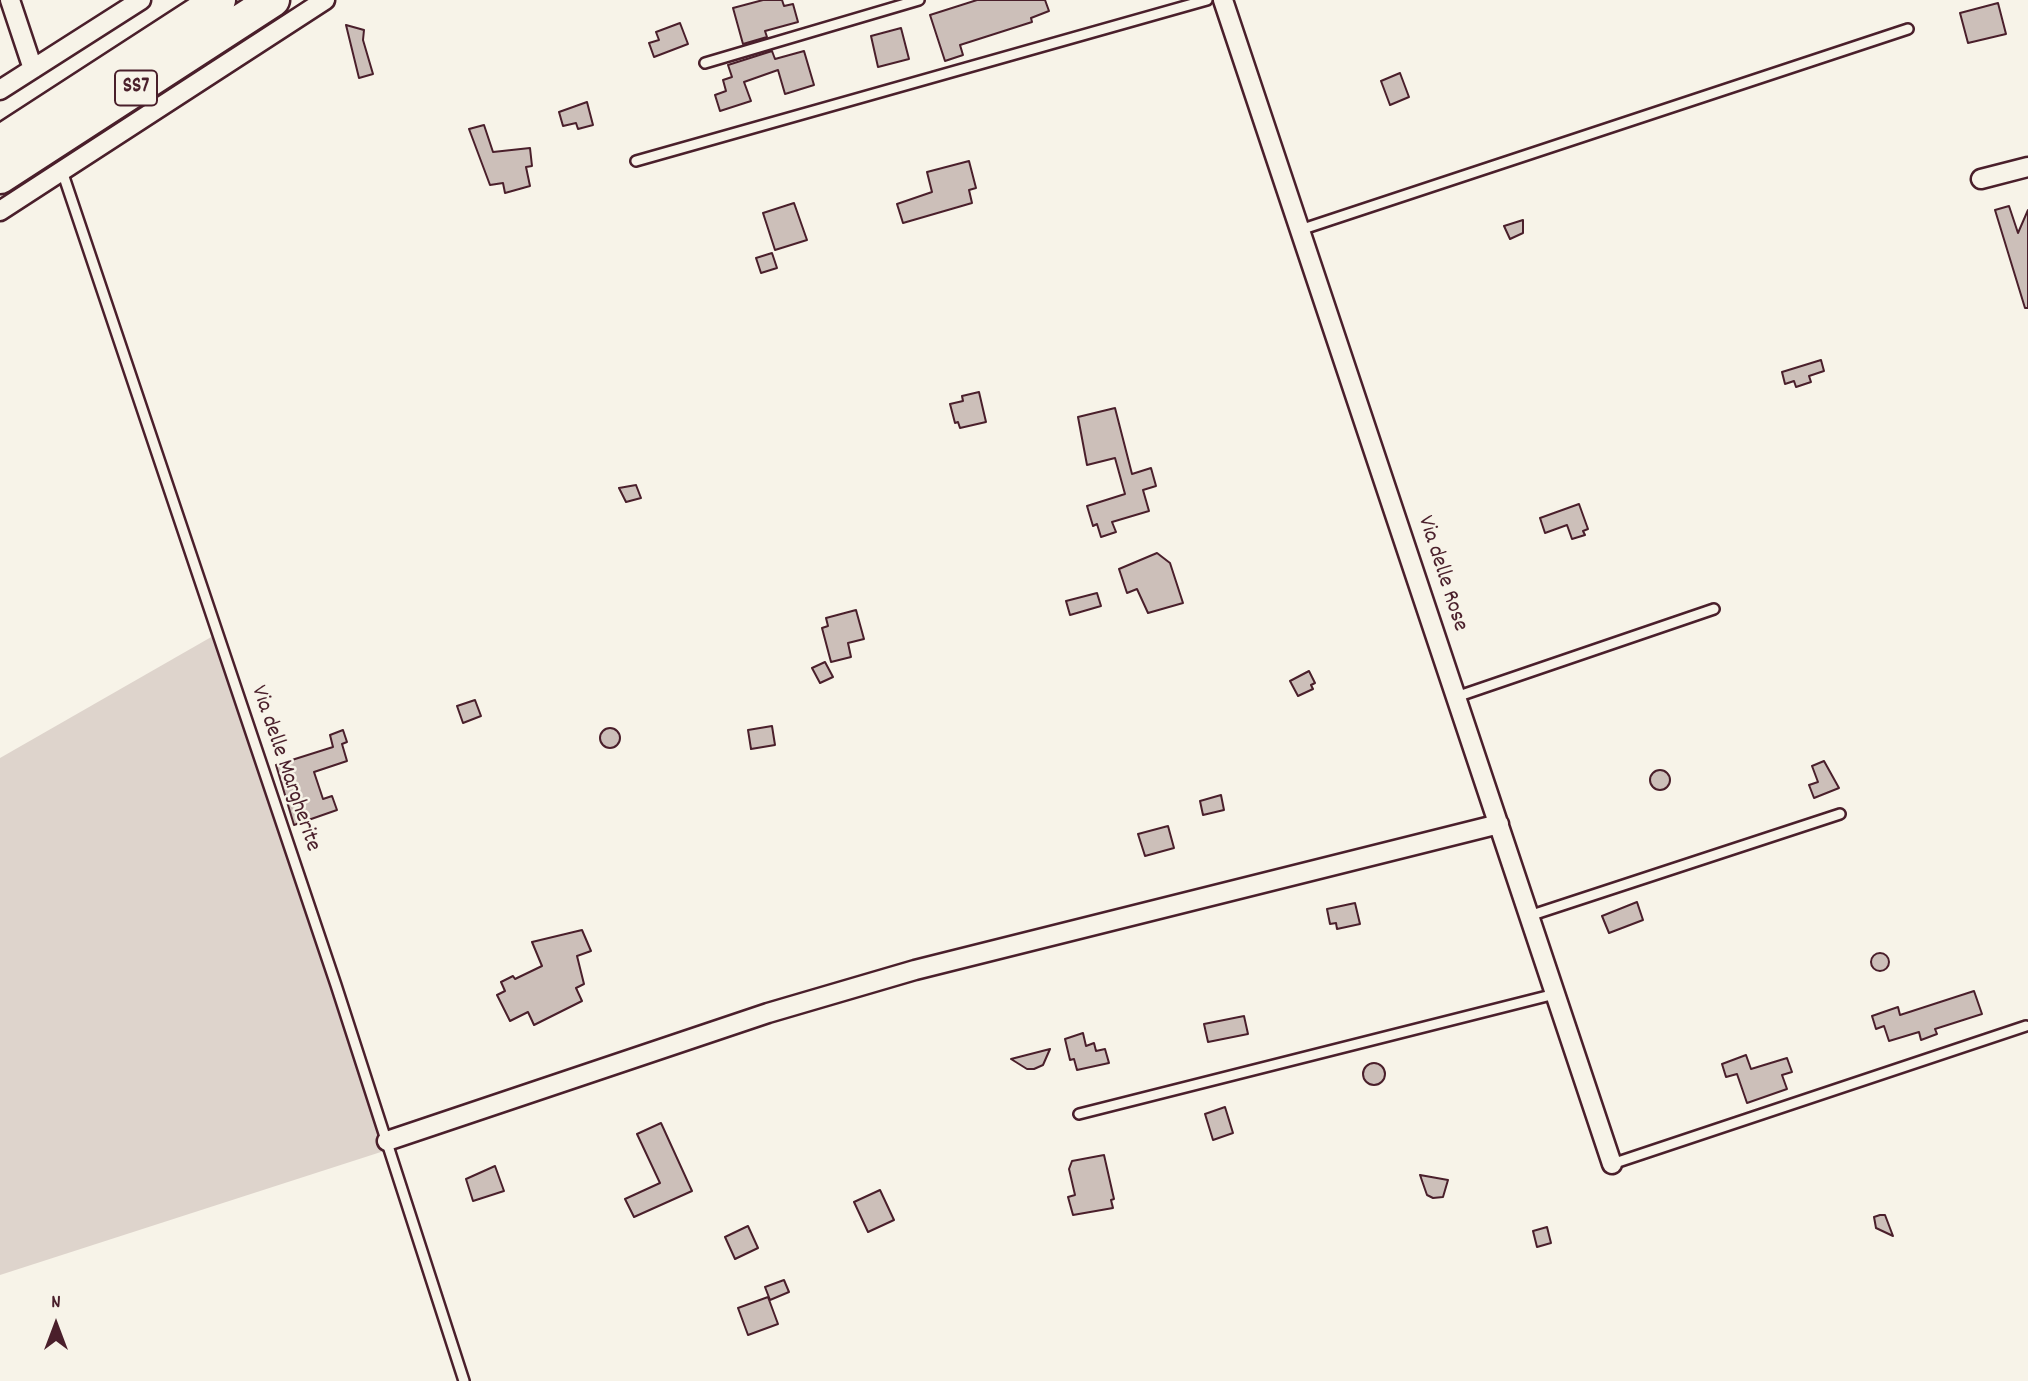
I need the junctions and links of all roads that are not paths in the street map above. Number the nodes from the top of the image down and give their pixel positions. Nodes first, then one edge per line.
1 (10, 0) edge
2 (141, 0) edge
3 (219, 0) edge
4 (273, 0) edge
5 (325, 0) edge
6 (919, 0) edge
7 (1207, 0) edge
8 (1223, 0) edge
9 (1908, 29) dead end
10 (705, 64) dead end
11 (33, 69) junction
12 (0, 90) edge
13 (0, 142) edge
14 (636, 161) dead end
15 (2028, 167) edge
16 (62, 170) junction
17 (0, 177) edge
18 (1981, 179) dead end
19 (0, 211) edge
20 (1300, 230) junction
21 (1714, 609) dead end
22 (1456, 697) junction
23 (1840, 814) dead end
24 (1499, 824) junction
25 (1529, 916) junction
26 (1555, 994) junction
27 (2026, 1026) dead end
28 (1079, 1114) dead end
29 (387, 1141) junction
30 (1612, 1164) joint
31 (464, 1381) edge

1 - 11 street
2 - 11 street
3 - 13 highway, SS7
4 - 17 highway, SS7
5 - 16 street
6 - 10 lane
7 - 14 lane
8 - 20 street, Via delle Rose
9 - 20 lane
11 - 12 street
15 - 18 street
16 - 19 street
16 - 29 lane, Via delle Margherite
20 - 22 street, Via delle Rose
21 - 22 lane
22 - 24 street, Via delle Rose
23 - 25 lane
24 - 25 street, Via delle Rose
24 - 29 street
25 - 26 street, Via delle Rose
26 - 28 lane
26 - 30 street, Via delle Rose
27 - 30 lane
29 - 31 lane, Via delle Margherite

